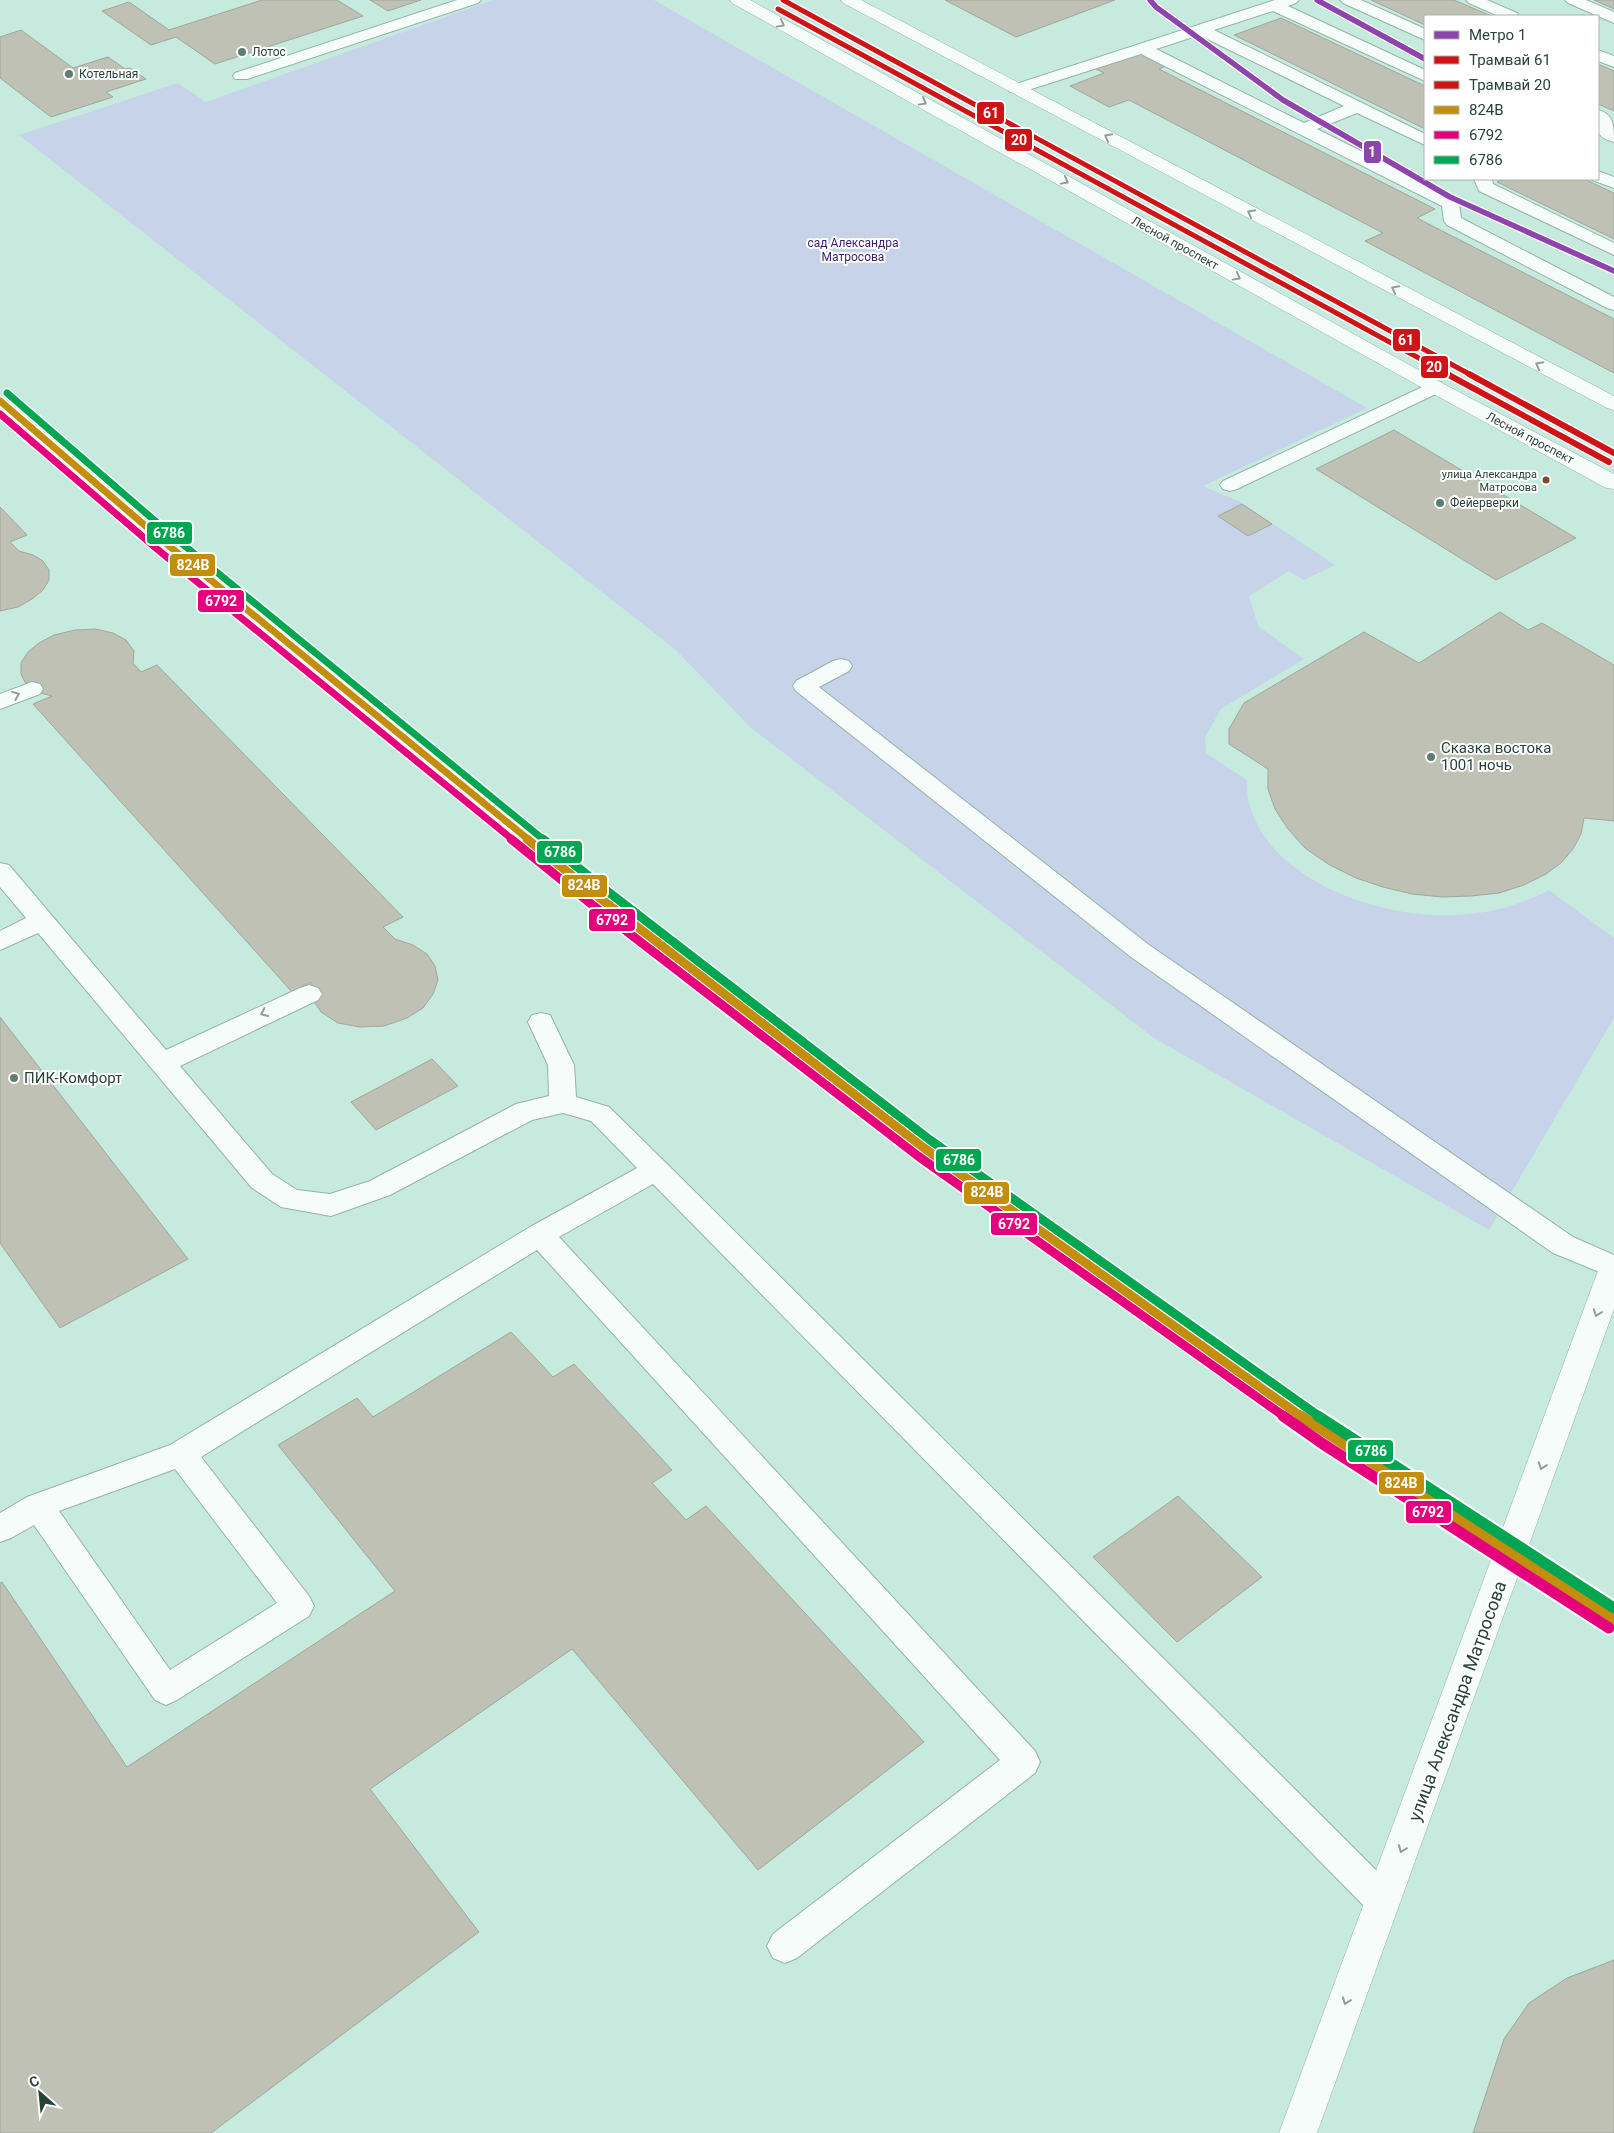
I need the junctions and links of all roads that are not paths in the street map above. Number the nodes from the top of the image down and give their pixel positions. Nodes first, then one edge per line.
1 (473, 0) edge
2 (738, 0) edge
3 (849, 0) edge
4 (1291, 0) edge
5 (1348, 0) edge
6 (1474, 0) edge
7 (1573, 0) edge
8 (1275, 6) junction
9 (1592, 8) junction
10 (1509, 15) edge
11 (1576, 15) edge
12 (1614, 18) edge
13 (1200, 29) junction
14 (1424, 36) edge
15 (1142, 48) junction
16 (1599, 55) edge
17 (1614, 62) edge
18 (241, 76) dead end
19 (1424, 76) edge
20 (1016, 88) junction
21 (1357, 106) junction
22 (1599, 115) edge
23 (1303, 129) junction
24 (1606, 136) edge
25 (1424, 140) edge
26 (1599, 176) edge
27 (1484, 183) edge
28 (1614, 183) edge
29 (1450, 203) junction
30 (1614, 250) edge
31 (1614, 304) edge
32 (1435, 387) junction
33 (1614, 404) edge
34 (1614, 483) edge
35 (1230, 485) dead end
36 (841, 666) dead end
37 (32, 689) dead end
38 (0, 702) edge
39 (0, 872) edge
40 (42, 922) junction
41 (0, 941) edge
42 (309, 994) dead end
43 (542, 1022) dead end
44 (162, 1063) junction
45 (563, 1103) junction
46 (656, 1170) junction
47 (540, 1235) junction
48 (1614, 1267) edge
49 (181, 1454) junction
50 (38, 1506) junction
51 (0, 1529) edge
52 (1382, 1900) junction
53 (785, 1946) dead end
54 (1298, 2133) edge

1 - 18 lane
2 -> 32 main road, Лесной проспект
3 - 20 main road
4 - 8 lane
5 - 14 lane
6 - 10 lane
7 - 9 lane
8 - 13 lane
8 - 19 lane
9 - 11 lane
9 - 12 lane
13 - 15 lane
13 - 21 lane
15 - 20 lane
15 - 23 lane
16 - 17 lane
33 -> 20 main road
21 - 23 lane
21 - 25 lane
22 - 24 lane
23 - 29 lane
26 - 28 lane
27 - 29 lane
27 - 30 lane
29 - 31 lane
32 - 34 main road, Лесной проспект
32 - 35 lane
36 - 48 lane
38 -> 37 lane
39 - 40 lane
40 - 41 lane
40 - 44 lane
42 -> 44 lane
43 - 45 lane
44 - 45 lane
45 - 46 lane
46 - 47 lane
46 - 52 lane
47 - 49 lane
47 - 53 lane
48 -> 52 main road, улица Александра Матросова
49 - 50 lane
49 - 50 lane
50 - 51 lane
52 -> 54 main road, улица Александра Матросова

